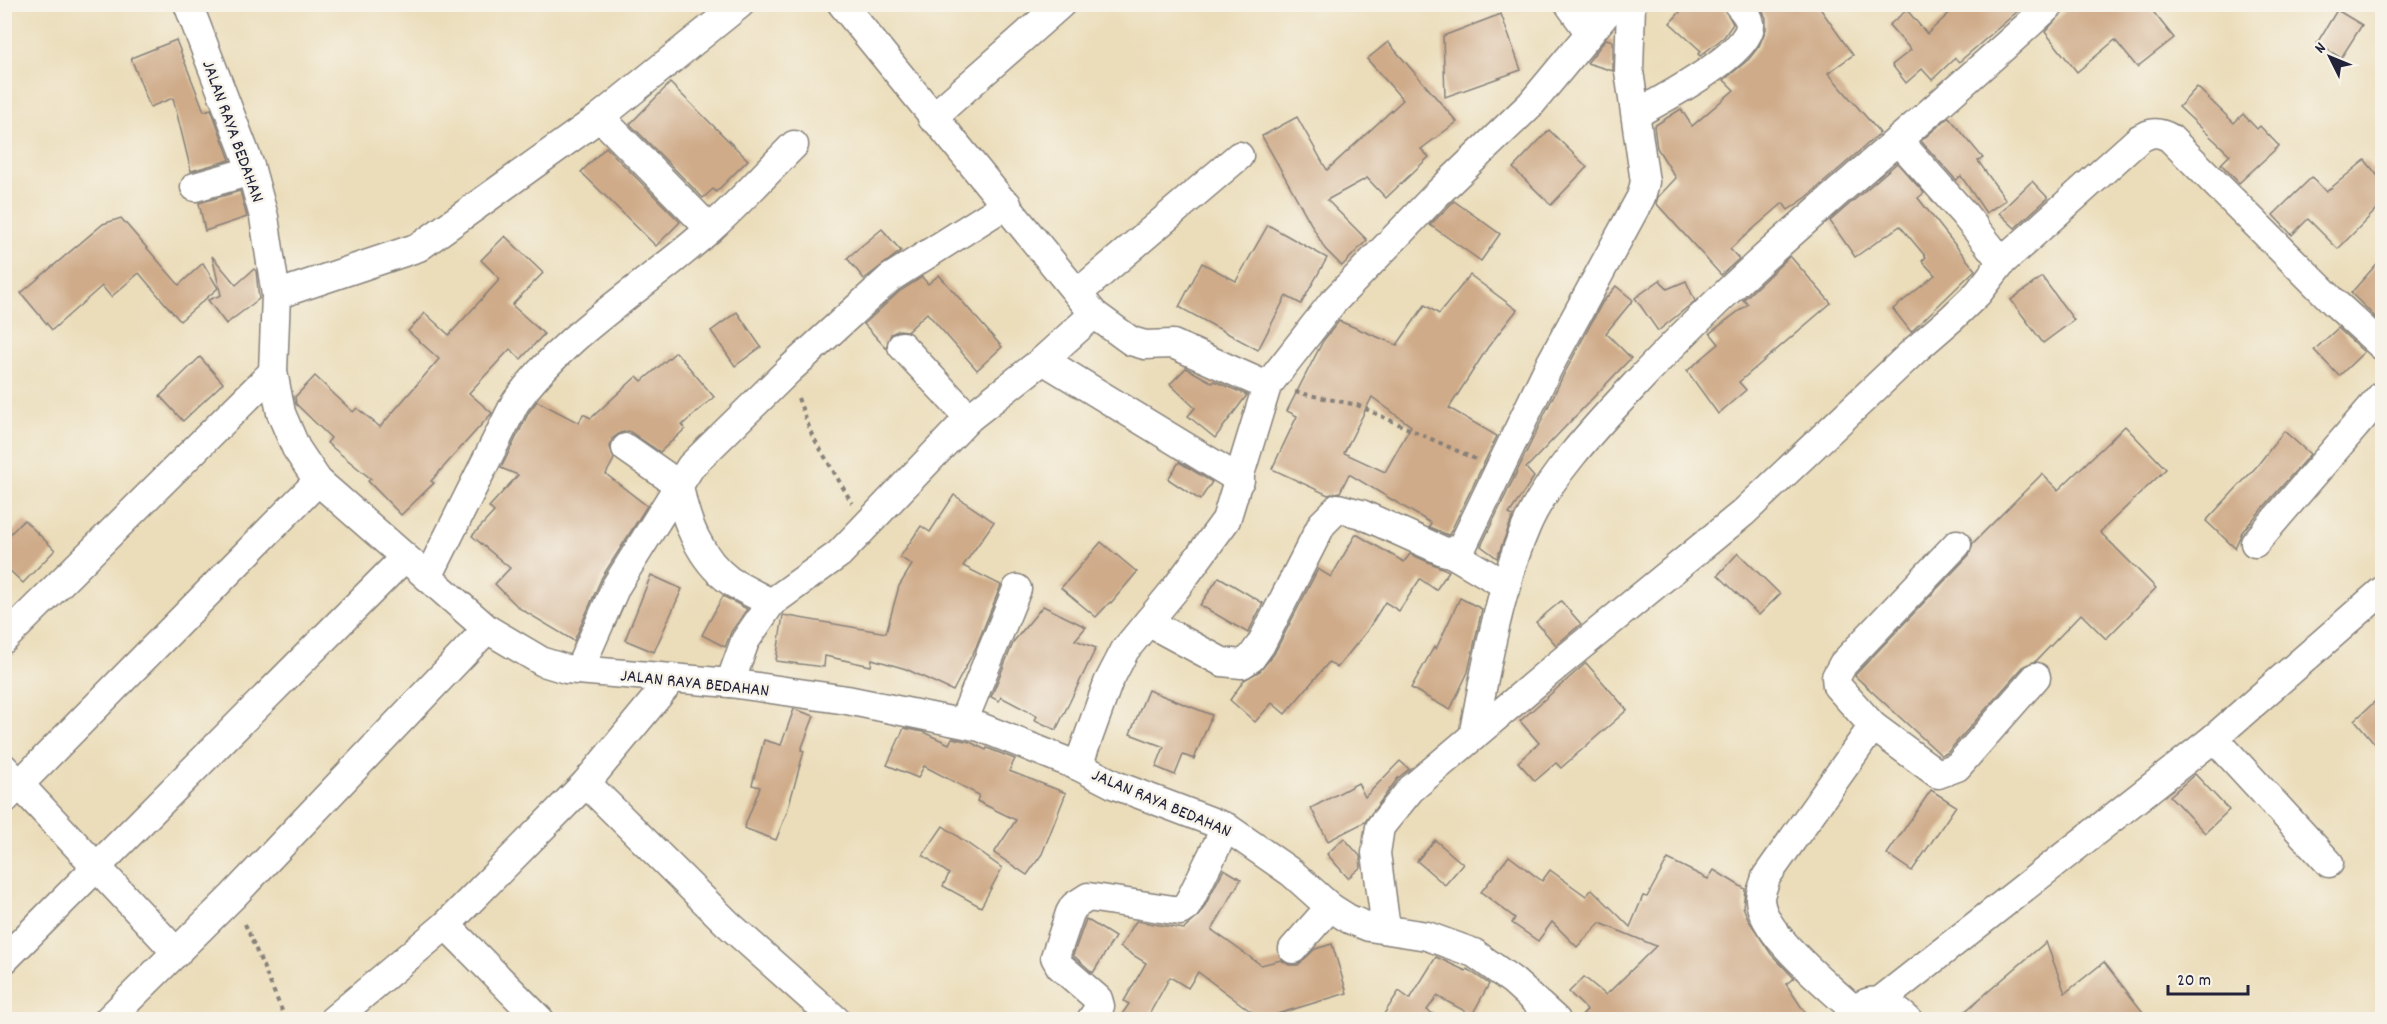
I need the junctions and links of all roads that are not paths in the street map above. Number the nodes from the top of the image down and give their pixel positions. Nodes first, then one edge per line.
1 (188, 4) edge
2 (740, 4) edge
3 (842, 4) edge
4 (1061, 4) edge
5 (1569, 4) edge
6 (1614, 4) edge
7 (1631, 4) edge
8 (1738, 4) edge
9 (2052, 4) edge
10 (1589, 32) junction
11 (1636, 114) junction
12 (600, 117) junction
13 (932, 118) junction
14 (1898, 140) junction
15 (794, 145) dead end
16 (1239, 156) dead end
17 (251, 171) junction
18 (195, 187) dead end
19 (1007, 204) junction
20 (710, 229) junction
21 (2002, 262) junction
22 (276, 295) junction
23 (1086, 303) junction
24 (902, 346) dead end
25 (2382, 346) edge
26 (1043, 360) junction
27 (273, 372) junction
28 (1268, 386) junction
29 (2382, 395) edge
30 (969, 418) junction
31 (626, 448) dead end
32 (1239, 480) junction
33 (318, 481) junction
34 (678, 485) junction
35 (2255, 543) dead end
36 (1957, 544) dead end
37 (1451, 553) junction
38 (404, 558) junction
39 (428, 577) junction
40 (1507, 586) junction
41 (1017, 589) dead end
42 (2382, 591) edge
43 (771, 603) junction
44 (1148, 622) junction
45 (487, 629) junction
46 (4, 639) edge
47 (579, 670) junction
48 (2036, 676) dead end
49 (672, 679) junction
50 (730, 683) junction
51 (963, 722) junction
52 (1873, 726) junction
53 (1473, 737) junction
54 (2214, 738) junction
55 (1078, 766) junction
56 (586, 783) junction
57 (10, 784) edge
58 (1226, 827) junction
59 (2329, 863) dead end
60 (99, 867) junction
61 (1330, 907) junction
62 (446, 925) junction
63 (1386, 930) junction
64 (1293, 949) dead end
65 (177, 953) junction
66 (4, 960) edge
67 (1861, 1011) edge
68 (108, 1020) edge
69 (333, 1020) edge
70 (540, 1020) edge
71 (836, 1020) edge
72 (1091, 1020) edge
73 (1556, 1020) edge
74 (1908, 1020) edge

1 - 17 street, JALAN RAYA BEDAHAN
2 - 12 street
3 - 13 street
4 - 13 street
5 - 10 street
6 - 10 street
7 - 11 street
8 - 11 street
9 - 14 street
10 - 28 street
11 - 37 street
12 - 20 street
12 - 22 street
13 - 19 street
14 - 21 street
14 - 40 street
15 - 20 street
16 - 23 street
17 - 18 street
17 - 22 street, JALAN RAYA BEDAHAN
19 - 23 street
19 - 34 street
20 - 39 street
21 - 25 street
21 - 53 street
22 - 27 street, JALAN RAYA BEDAHAN
23 - 26 street
23 - 28 street
24 - 30 street
26 - 30 street
26 - 32 street
27 - 33 street, JALAN RAYA BEDAHAN
27 - 46 street
28 - 32 street
29 - 35 street
30 - 43 street
31 - 34 street
32 - 44 street
33 - 38 street, JALAN RAYA BEDAHAN
33 - 57 street
34 - 43 street
34 - 47 street
36 - 52 street
37 - 40 street
37 - 44 street
38 - 39 street, JALAN RAYA BEDAHAN
38 - 60 street
39 - 45 street, JALAN RAYA BEDAHAN
40 - 53 street
41 - 51 street
42 - 54 street
43 - 50 street
44 - 55 street
45 - 47 street, JALAN RAYA BEDAHAN
45 - 65 street
47 - 49 street, JALAN RAYA BEDAHAN
48 - 52 street
49 - 50 street, JALAN RAYA BEDAHAN
49 - 56 street
50 - 51 street, JALAN RAYA BEDAHAN
51 - 55 street, JALAN RAYA BEDAHAN
52 - 67 street
53 - 63 street
54 - 59 street
54 - 67 street
55 - 58 street, JALAN RAYA BEDAHAN
56 - 62 street
56 - 71 street
57 - 60 street
58 - 61 street, JALAN RAYA BEDAHAN
58 - 72 street
60 - 65 street
60 - 66 street
61 - 63 street, JALAN RAYA BEDAHAN
61 - 64 street
62 - 69 street
62 - 70 street
63 - 73 street, JALAN RAYA BEDAHAN
65 - 68 street
67 - 74 street

